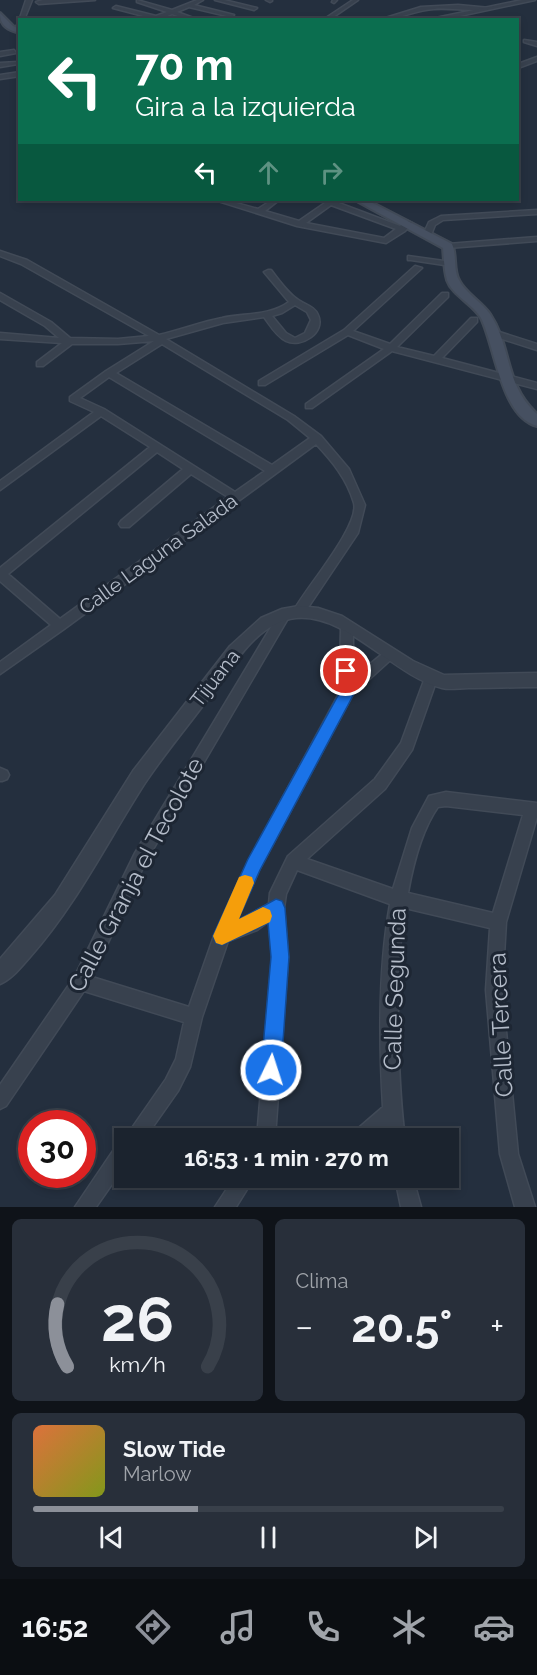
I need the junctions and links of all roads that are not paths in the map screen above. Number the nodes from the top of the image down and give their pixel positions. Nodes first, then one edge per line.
1 (29, 0) edge
2 (92, 0) edge
3 (140, 0) edge
4 (182, 0) edge
5 (201, 0) edge
6 (217, 0) edge
7 (356, 0) edge
8 (532, 0) edge
9 (39, 2) dead end
10 (190, 4) junction
11 (254, 8) dead end
12 (487, 8) junction
13 (172, 11) junction
14 (238, 12) dead end
15 (180, 15) junction
16 (231, 15) junction
17 (22, 18) edge
18 (151, 18) edge
19 (156, 18) edge
20 (174, 18) edge
21 (190, 18) edge
22 (226, 18) edge
23 (329, 18) edge
24 (391, 18) edge
25 (439, 18) edge
26 (1, 20) edge
27 (18, 27) edge
28 (526, 41) dead end
29 (537, 44) edge
30 (14, 52) dead end
31 (0, 54) edge
32 (525, 58) dead end
33 (535, 60) edge
34 (16, 63) dead end
35 (0, 65) edge
36 (519, 66) edge
37 (18, 75) edge
38 (0, 77) edge
39 (222, 201) edge
40 (275, 201) edge
41 (328, 201) edge
42 (332, 201) edge
43 (362, 201) edge
44 (259, 212) junction
45 (537, 212) edge
46 (300, 224) junction
47 (405, 226) junction
48 (428, 234) junction
49 (537, 239) edge
50 (448, 246) junction
51 (0, 253) edge
52 (411, 258) dead end
53 (451, 264) junction
54 (418, 268) dead end
55 (268, 272) dead end
56 (445, 295) dead end
57 (0, 296) edge
58 (294, 302) junction
59 (266, 314) junction
60 (474, 320) dead end
61 (346, 332) junction
62 (493, 333) junction
63 (0, 336) edge
64 (160, 339) junction
65 (69, 342) junction
66 (537, 347) edge
67 (391, 348) junction
68 (435, 360) junction
69 (40, 364) dead end
70 (110, 373) junction
71 (505, 377) junction
72 (262, 383) dead end
73 (537, 386) edge
74 (309, 406) dead end
75 (101, 411) junction
76 (537, 422) edge
77 (317, 438) junction
78 (158, 446) junction
79 (190, 468) junction
80 (273, 470) junction
81 (0, 486) edge
82 (235, 497) junction
83 (125, 524) dead end
84 (0, 574) edge
85 (291, 614) junction
86 (60, 626) junction
87 (347, 627) junction
88 (390, 655) junction
89 (0, 669) edge
90 (431, 679) junction
91 (537, 681) edge
92 (348, 690) junction
93 (535, 810) edge
94 (293, 861) junction
95 (398, 899) junction
96 (276, 908) junction
97 (498, 922) junction
98 (222, 936) junction
99 (0, 974) edge
100 (81, 982) junction
101 (194, 1017) junction
102 (0, 1100) edge
103 (392, 1112) junction
104 (141, 1128) edge
105 (267, 1128) edge
106 (372, 1128) edge
107 (394, 1128) edge
108 (114, 1166) edge
109 (239, 1188) edge
110 (406, 1188) edge
111 (86, 1207) edge
112 (225, 1207) edge
113 (411, 1207) edge
114 (525, 1207) edge

1 - 17 street
2 - 9 street
3 - 13 street
3 - 18 street
4 - 10 street
5 - 10 street
6 - 11 street
7 - 23 street
8 - 12 street
10 - 13 street
10 - 16 street
12 - 24 street
12 - 25 street
13 - 15 street
13 - 19 street
14 - 16 street
15 - 20 street
15 - 21 street
16 - 22 street
26 - 27 main road
28 - 29 street
30 - 31 street
32 - 33 street
33 - 36 street
34 - 35 street
37 - 38 street
39 - 44 street
40 - 44 street
41 - 46 street
42 - 47 street
43 - 47 main road
44 - 46 street
45 - 48 street
46 - 47 street
47 - 48 main road
48 - 50 main road
49 - 50 street
50 - 53 main road
51 - 64 street, Calle Granja el Tecolote
52 - 53 street
53 - 62 main road
54 - 61 street
55 - 58 street
56 - 67 street
57 - 65 street
58 - 59 street
58 - 59 street
59 - 64 street
60 - 68 street
61 - 67 street
61 - 72 street
62 - 66 street
62 - 71 main road
63 - 65 street
64 - 65 street
64 - 70 street
64 - 77 street, Calle Granja el Tecolote
65 - 69 street
67 - 68 street
67 - 74 street
68 - 71 street
70 - 75 street
70 - 80 street
71 - 73 street
71 - 76 main road
75 - 78 street
75 - 81 street
77 - 80 street, Calle Laguna Salada
77 - 85 street, Calle Granja el Tecolote
78 - 79 street
78 - 84 street
79 - 82 street
79 - 83 street
80 - 82 street, Calle Laguna Salada
82 - 86 street, Calle Laguna Salada
84 - 86 street
85 - 87 street
85 - 99 street, Tijuana
85 - 100 street, Calle Granja el Tecolote
86 - 89 street, Calle Laguna Salada
87 - 88 street
87 - 92 street
88 - 90 street
88 - 92 street
90 - 91 street
90 - 94 street
92 - 98 street
93 - 95 street, Calle Segunda
93 - 97 street, Calle Tercera
94 - 95 street
94 - 96 street
95 - 97 street
95 - 103 street, Calle Segunda
96 - 98 street
96 - 105 street
97 - 114 street, Calle Tercera
98 - 101 street
100 - 101 street
100 - 102 street, Calle Granja el Tecolote
101 - 104 street
103 - 106 street
103 - 107 street, Calle Segunda
108 - 111 street
109 - 112 street
110 - 113 street

